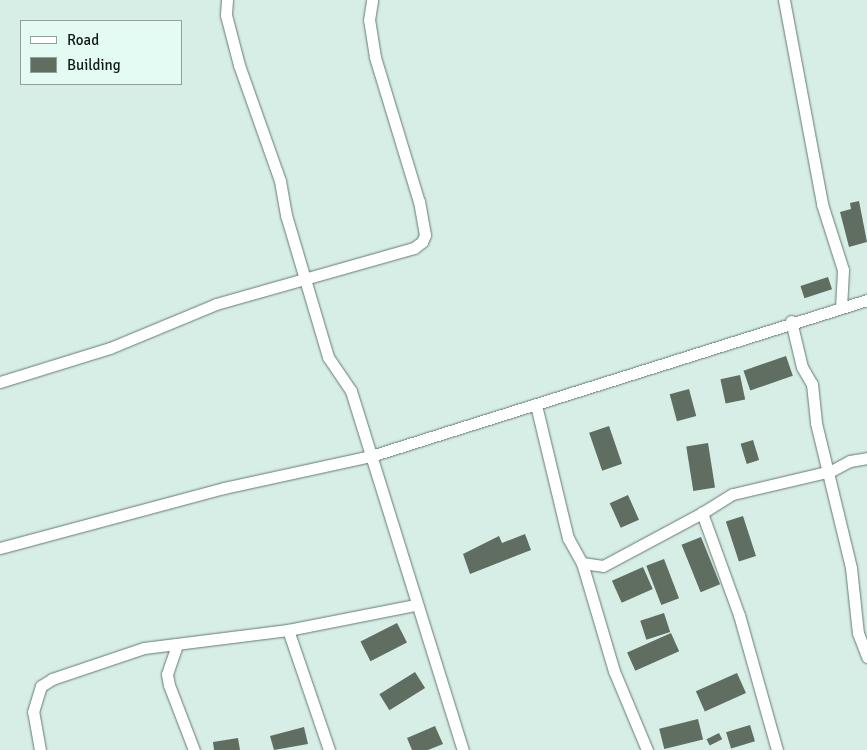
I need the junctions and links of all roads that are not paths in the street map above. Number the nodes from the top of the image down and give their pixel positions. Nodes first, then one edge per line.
1 (227, 0) edge
2 (372, 0) edge
3 (784, 0) edge
4 (307, 279) junction
5 (867, 300) edge
6 (840, 306) junction
7 (791, 321) junction
8 (0, 382) edge
9 (536, 405) junction
10 (372, 456) junction
11 (867, 458) edge
12 (830, 471) junction
13 (702, 513) junction
14 (0, 548) edge
15 (582, 563) junction
16 (416, 605) junction
17 (288, 630) junction
18 (177, 645) junction
19 (867, 657) edge
20 (40, 750) edge
21 (194, 750) edge
22 (329, 750) edge
23 (463, 750) edge
24 (647, 750) edge
25 (777, 750) edge

1 - 4 street
2 - 4 street
3 - 6 street
4 - 8 street
4 - 10 street
5 - 6 street
6 - 7 street
7 - 9 street
7 - 12 street
9 - 10 street
9 - 15 street
10 - 14 street
10 - 16 street
11 - 12 street
12 - 13 street
12 - 19 street
13 - 15 street
13 - 25 street
15 - 24 street
16 - 17 street
16 - 23 street
17 - 18 street
17 - 22 street
18 - 20 street
18 - 21 street

